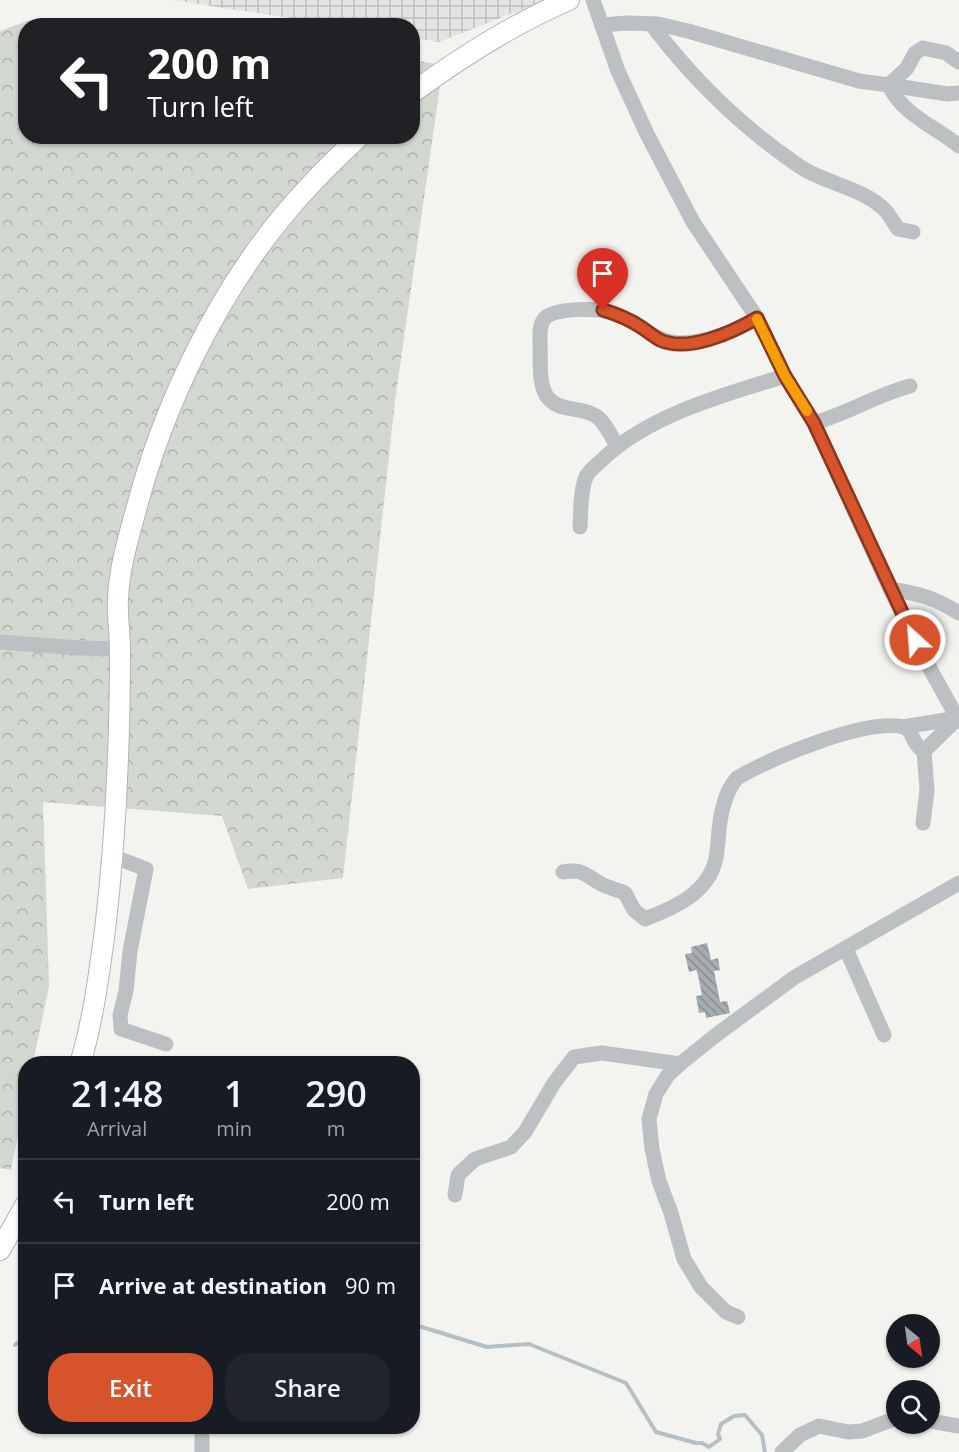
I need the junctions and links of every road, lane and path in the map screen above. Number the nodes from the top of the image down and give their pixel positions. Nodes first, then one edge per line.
1 (593, 0) edge
2 (566, 1) edge
3 (651, 24) junction
4 (602, 25) junction
5 (959, 62) edge
6 (889, 85) junction
7 (420, 87) edge
8 (959, 93) edge
9 (352, 144) edge
10 (959, 146) edge
11 (913, 232) dead end
12 (757, 318) junction
13 (785, 376) junction
14 (910, 386) dead end
15 (814, 423) junction
16 (617, 446) junction
17 (580, 527) dead end
18 (890, 590) junction
19 (959, 613) edge
20 (0, 642) edge
21 (120, 649) junction
22 (958, 719) edge
23 (903, 727) junction
24 (924, 751) junction
25 (923, 823) dead end
26 (112, 856) junction
27 (563, 872) dead end
28 (959, 884) edge
29 (846, 950) junction
30 (884, 1035) dead end
31 (166, 1044) dead end
32 (82, 1056) edge
33 (680, 1064) junction
34 (455, 1195) dead end
35 (18, 1218) edge
36 (0, 1250) edge
37 (738, 1317) dead end
38 (886, 1422) edge
39 (940, 1422) edge
40 (959, 1426) edge
41 (202, 1434) edge
42 (202, 1452) edge
43 (782, 1452) edge

1 - 4 street
2 - 7 main road
3 - 4 street
3 - 6 street
3 - 11 street
4 - 12 street
5 - 6 street
6 - 8 street
6 - 10 street
9 - 21 main road
12 - 13 street
12 - 16 street
13 - 15 street
13 - 16 street
14 - 15 street
15 - 18 street
16 - 17 street
18 - 19 street
18 - 22 street
20 - 21 street
21 - 26 main road
22 - 23 street
22 - 24 street
23 - 24 street
23 - 27 street
24 - 25 street
26 - 31 street
26 - 32 main road
28 - 29 street
29 - 30 street
29 - 33 street
33 - 34 street
33 - 37 street
35 - 36 main road
38 - 43 street
39 - 40 street
41 - 42 street

